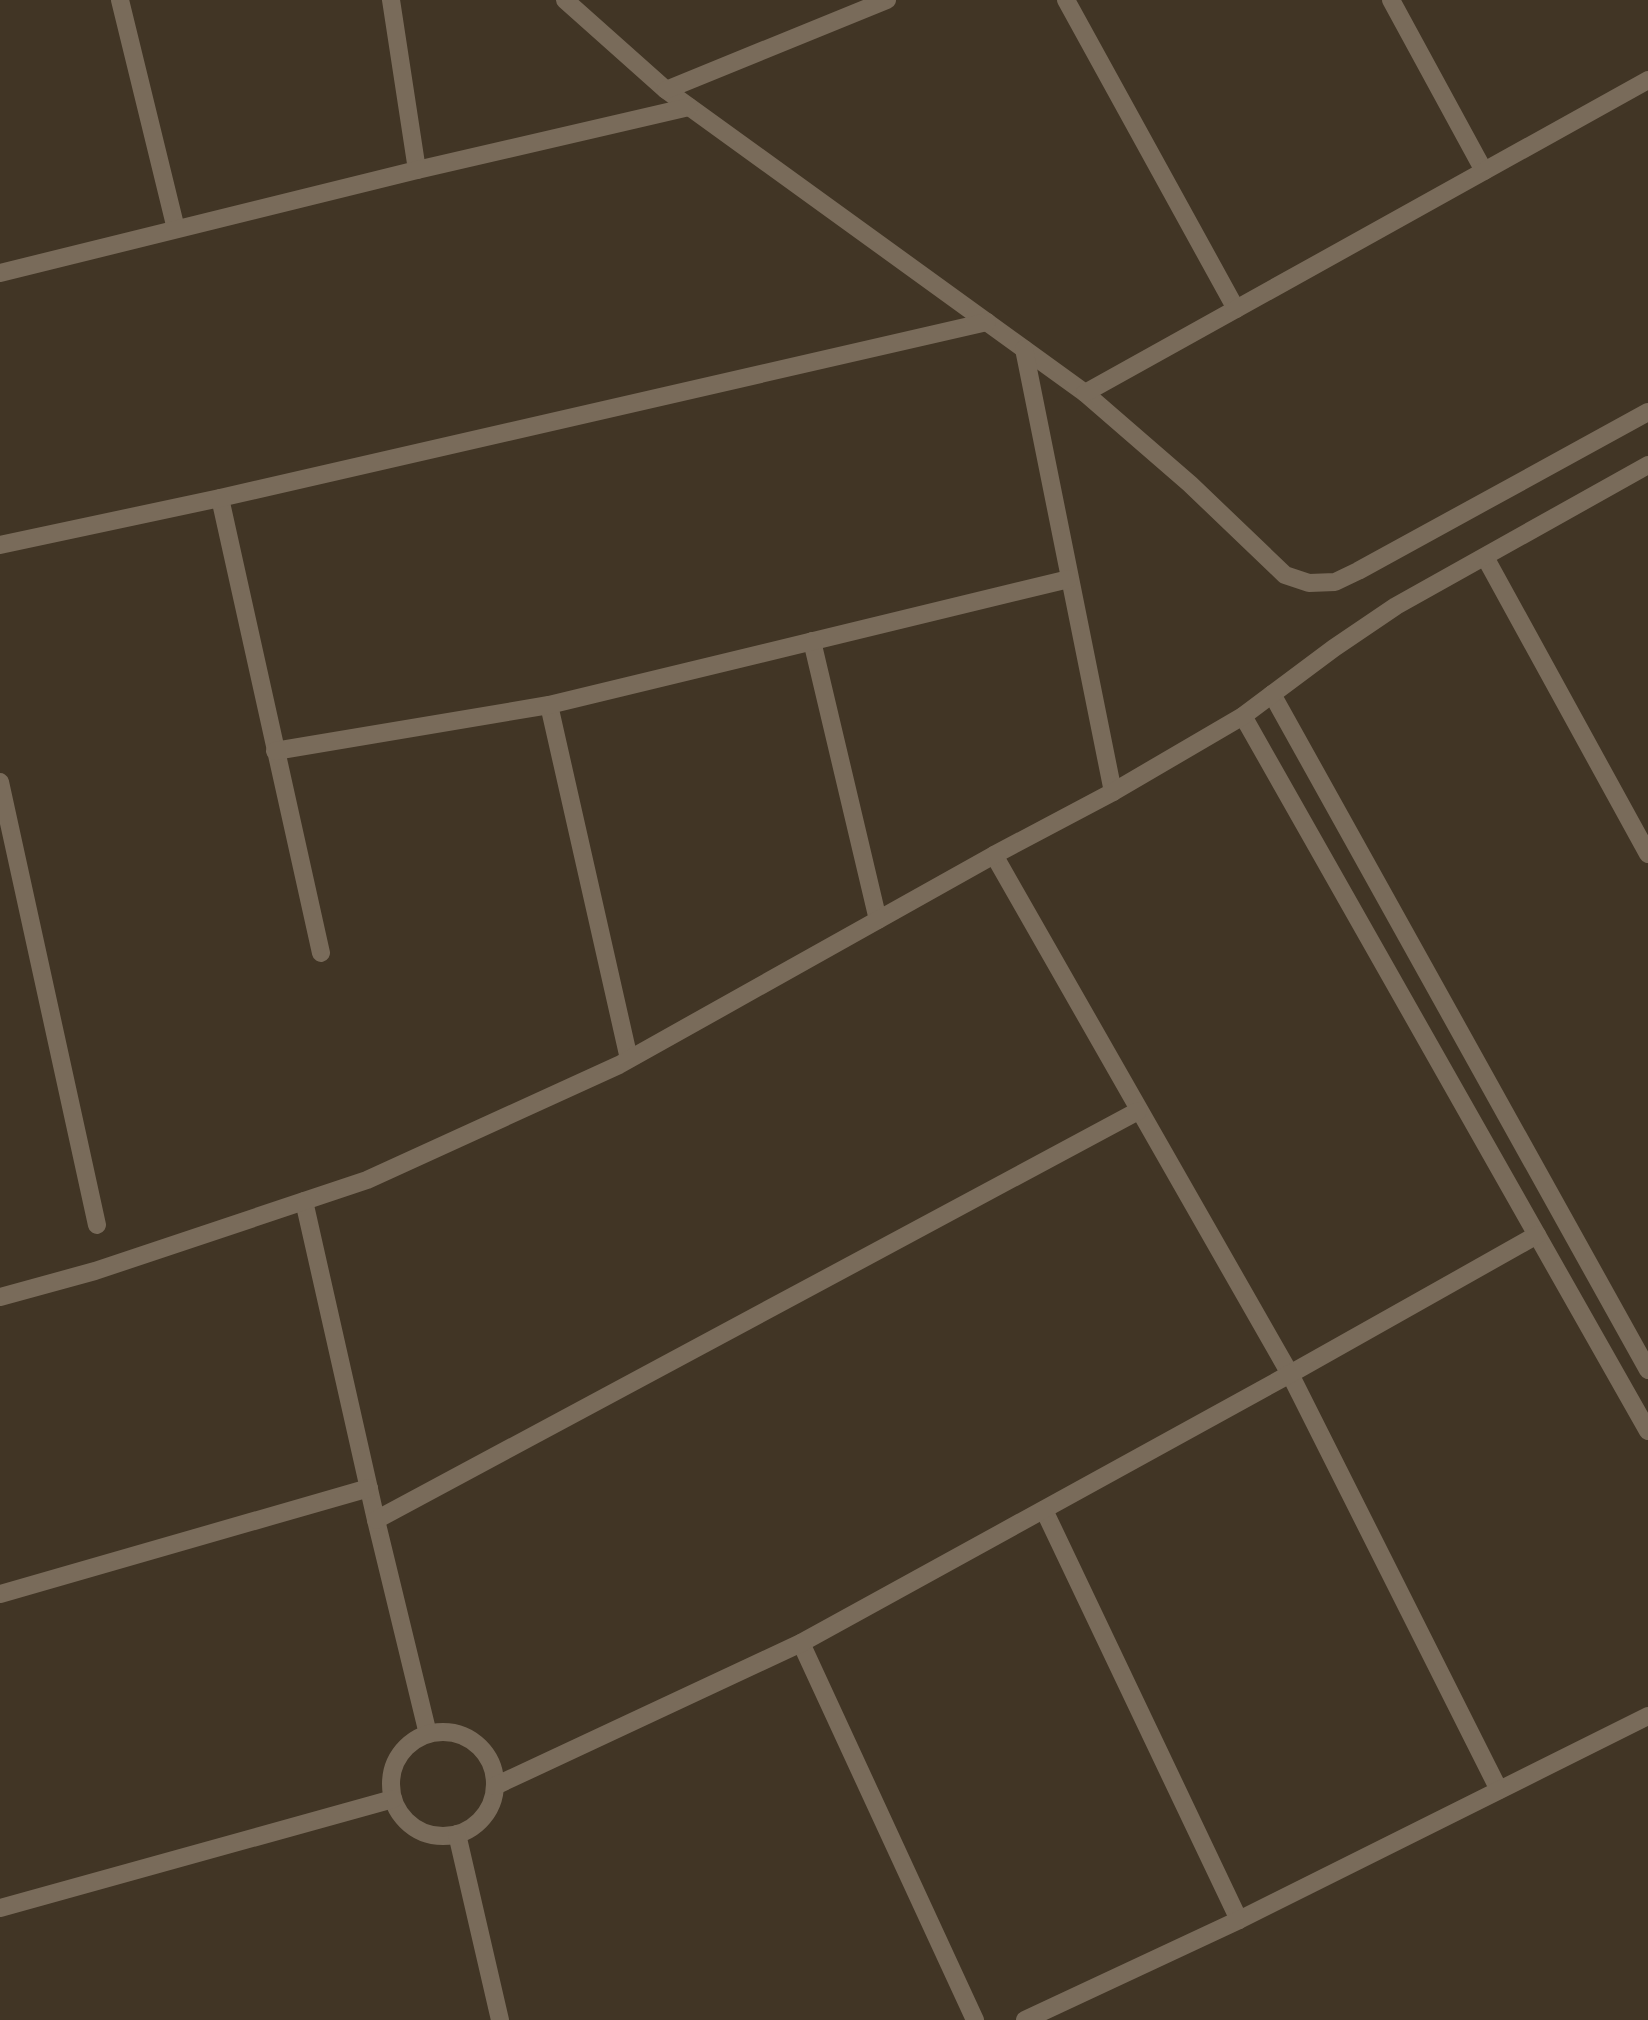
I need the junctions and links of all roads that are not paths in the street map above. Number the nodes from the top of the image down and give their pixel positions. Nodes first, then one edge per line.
1 (120, 0) edge
2 (391, 0) edge
3 (565, 0) edge
4 (887, 0) edge
5 (1066, 0) edge
6 (1391, 0) edge
7 (1648, 80) edge
8 (666, 90) junction
9 (689, 107) junction
10 (417, 170) junction
11 (1484, 171) junction
12 (176, 229) junction
13 (0, 274) edge
14 (1236, 309) junction
15 (987, 322) junction
16 (1024, 349) junction
17 (1085, 393) junction
18 (1648, 412) edge
19 (1648, 465) edge
20 (220, 498) junction
21 (0, 545) edge
22 (1485, 557) junction
23 (1069, 579) junction
24 (812, 641) junction
25 (1272, 694) junction
26 (549, 705) junction
27 (1243, 716) junction
28 (275, 751) junction
29 (0, 782) edge
30 (1112, 792) junction
31 (1648, 854) edge
32 (994, 855) junction
33 (878, 920) junction
34 (321, 953) dead end
35 (629, 1059) junction
36 (1138, 1111) junction
37 (304, 1201) junction
38 (97, 1225) dead end
39 (1537, 1235) junction
40 (0, 1297) edge
41 (1646, 1361) edge
42 (1615, 1373) junction
43 (1290, 1374) junction
44 (1648, 1431) edge
45 (369, 1488) junction
46 (1044, 1510) junction
47 (376, 1520) junction
48 (0, 1594) edge
49 (801, 1643) junction
50 (1648, 1716) edge
51 (428, 1734) junction
52 (495, 1786) junction
53 (1499, 1790) junction
54 (393, 1799) junction
55 (457, 1834) junction
56 (0, 1908) edge
57 (1239, 1920) junction
58 (500, 2020) edge
59 (975, 2020) edge
60 (1025, 2020) edge

1 - 12 street
2 - 10 street
3 - 8 street
4 - 8 street
5 - 14 street
6 - 11 street
7 - 11 street
8 - 9 street
9 - 10 street
9 - 15 street
10 - 12 street
11 - 14 street
12 - 13 street
14 - 17 street
15 - 16 street
15 - 20 street
16 - 17 street
16 - 23 street
17 - 18 street
19 - 22 street
20 - 21 street
20 - 28 street
22 - 25 street
22 - 31 street
23 - 24 street
23 - 30 street
24 - 26 street
24 - 33 street
25 - 27 street
25 - 41 street
26 - 28 street
26 - 35 street
27 - 30 street
27 - 39 street
28 - 34 street
29 - 38 street
30 - 32 street
32 - 33 street
32 - 36 street
33 - 35 street
35 - 37 street
36 - 43 street
36 - 47 street
37 - 40 street
37 - 45 street
39 - 42 street
39 - 43 street
41 - 42 street
42 - 44 street
43 - 46 street
43 - 53 street
45 - 47 street
45 - 48 street
46 - 49 street
46 - 57 street
47 - 51 street
49 - 52 street
49 - 59 street
50 - 53 street
51 - 52 street
51 - 54 street
52 - 55 street
53 - 57 street
54 - 55 street
54 - 56 street
55 - 58 street
57 - 60 street

